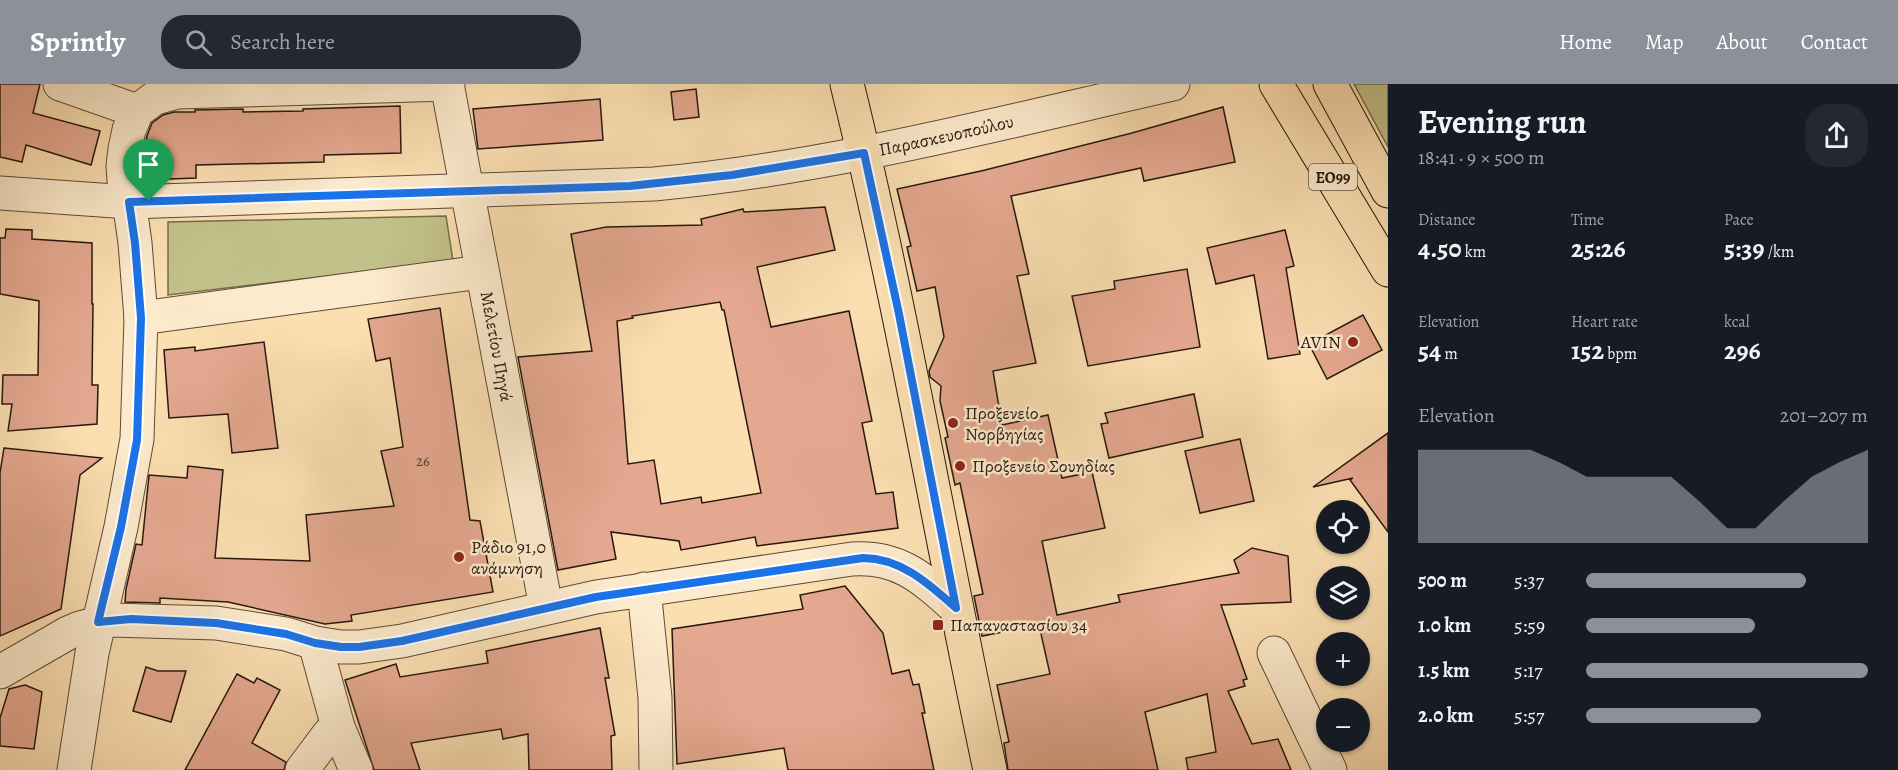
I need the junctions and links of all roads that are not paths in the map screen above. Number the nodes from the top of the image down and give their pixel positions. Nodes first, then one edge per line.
1 (60, 84) edge
2 (448, 84) edge
3 (847, 84) edge
4 (1173, 84) edge
5 (1276, 84) edge
6 (1330, 84) edge
7 (137, 111) junction
8 (864, 153) junction
9 (1388, 191) edge
10 (467, 192) junction
11 (0, 193) edge
12 (129, 202) junction
13 (1388, 270) edge
14 (481, 272) junction
15 (141, 318) junction
16 (644, 589) junction
17 (546, 608) junction
18 (956, 608) junction
19 (98, 622) junction
20 (315, 643) junction
21 (1274, 652) dead end
22 (0, 672) edge
23 (338, 727) junction
24 (74, 770) edge
25 (302, 770) edge
26 (356, 770) edge
27 (656, 770) edge
28 (990, 770) edge
29 (1330, 770) edge

1 - 7 street
2 - 7 street
2 - 10 street, Μελετίου Πηγά
3 - 8 main road
4 - 8 street, Παρασκευοπούλου
5 - 13 main road, ΕΟ99
6 - 9 main road, ΕΟ99
7 - 12 street
8 - 10 street, Παρασκευοπούλου
8 - 18 main road
10 - 12 street, Παρασκευοπούλου
10 - 14 street, Μελετίου Πηγά
11 - 12 street, Παρασκευοπούλου
12 - 15 street
14 - 15 street
14 - 17 street, Μελετίου Πηγά
15 - 19 street
16 - 17 street
16 - 18 street
16 - 27 street
17 - 20 street
18 - 28 main road
19 - 20 street
19 - 22 street
19 - 24 street
20 - 23 street
21 - 29 street
23 - 25 street
23 - 26 street

